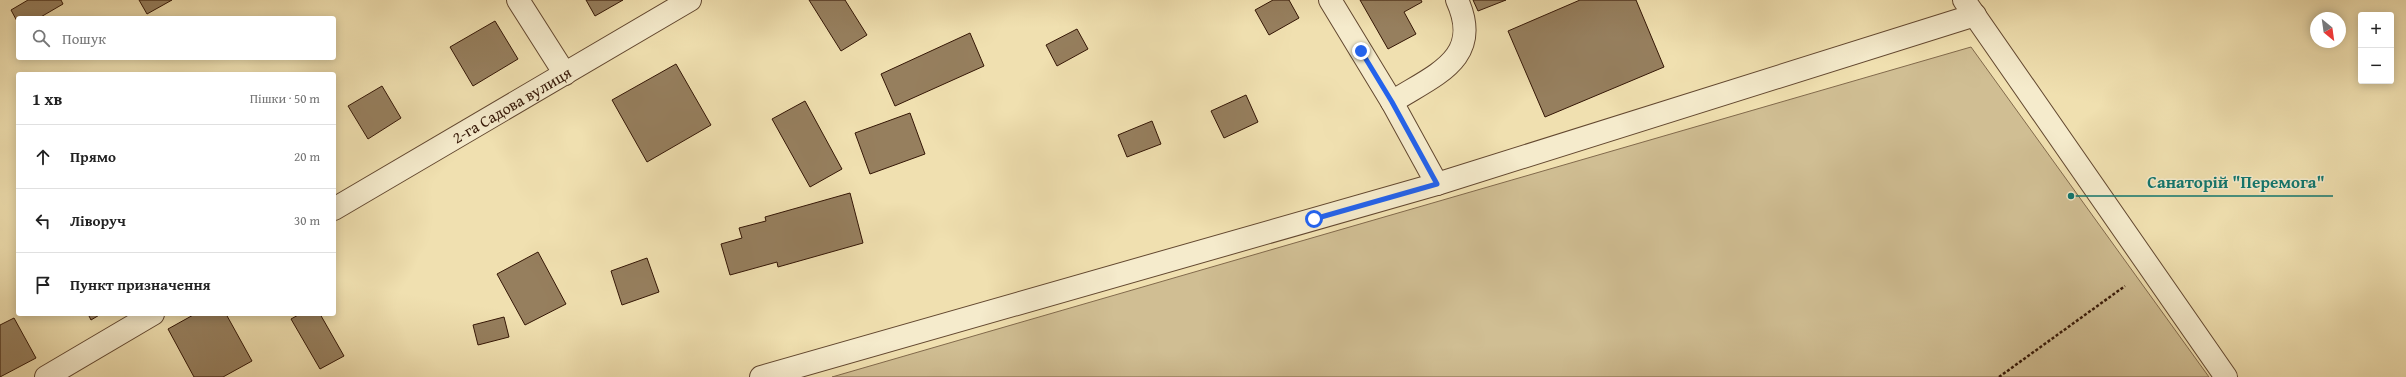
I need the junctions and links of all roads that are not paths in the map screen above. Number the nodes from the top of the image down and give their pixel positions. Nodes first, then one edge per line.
1 (518, 0) edge
2 (690, 0) edge
3 (1330, 0) edge
4 (1457, 0) edge
5 (1970, 8) edge
6 (565, 74) junction
7 (1392, 102) junction
8 (1437, 184) junction
9 (336, 208) edge
10 (151, 316) edge
11 (46, 377) edge
12 (762, 377) edge
13 (2226, 377) edge

1 - 6 street
2 - 6 street, 2-га Садова вулиця
3 - 7 street
4 - 7 street
5 - 8 street
5 - 13 street
6 - 9 street, 2-га Садова вулиця
7 - 8 street
8 - 12 street
10 - 11 street

